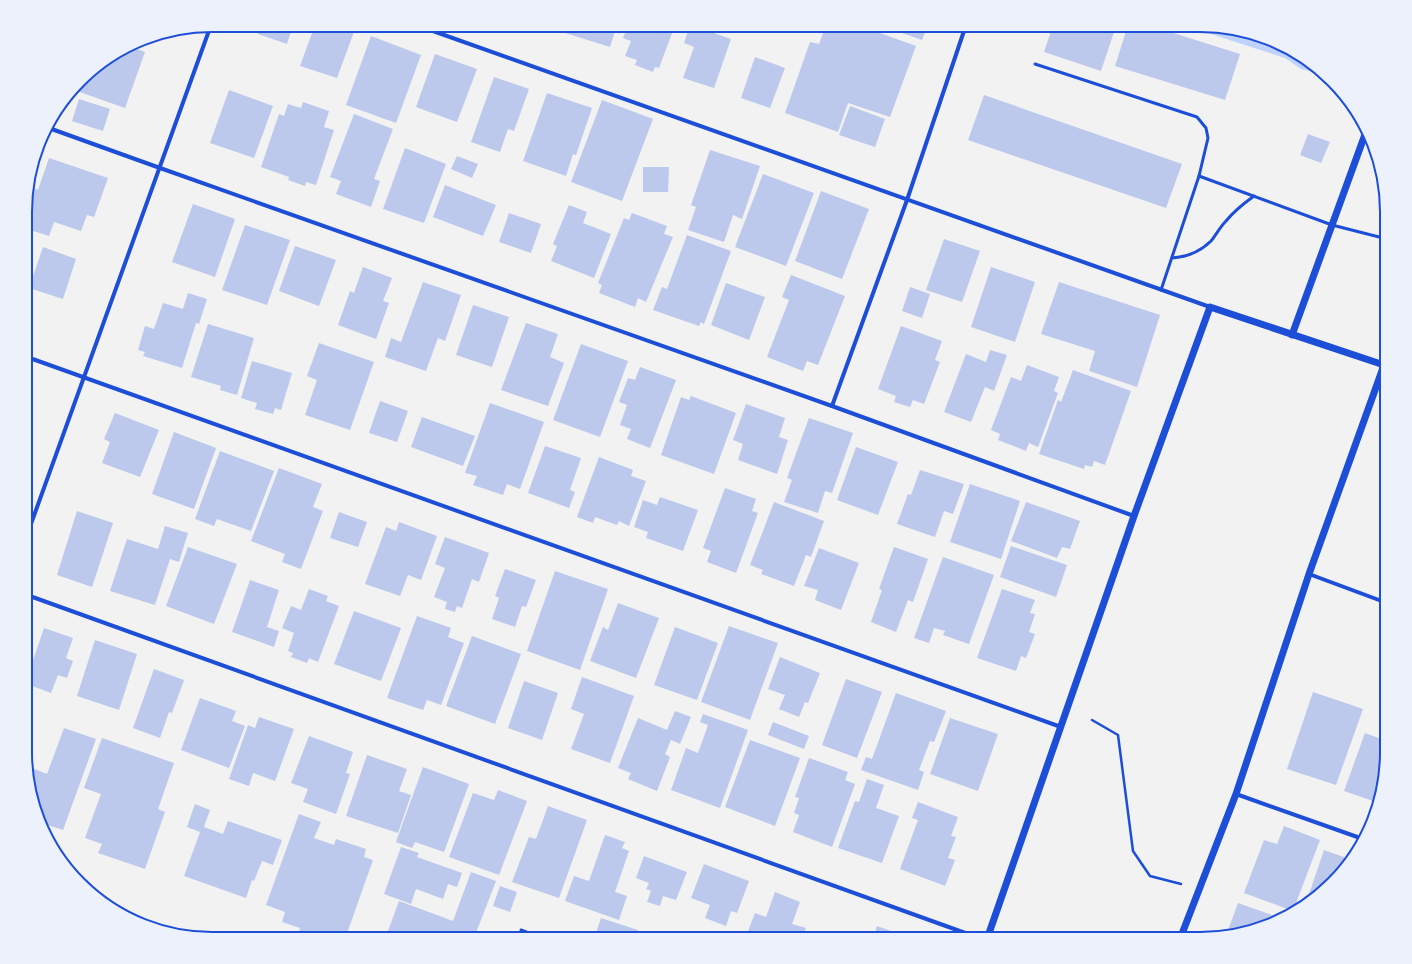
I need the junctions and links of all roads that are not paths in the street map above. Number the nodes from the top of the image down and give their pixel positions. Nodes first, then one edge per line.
1 (209, 32) edge
2 (436, 32) edge
3 (964, 32) edge
4 (1035, 64) dead end
5 (52, 129) edge
6 (1364, 139) edge
7 (160, 168) junction
8 (1199, 176) junction
9 (1254, 196) junction
10 (906, 200) junction
11 (1332, 225) junction
12 (1380, 236) edge
13 (1172, 258) junction
14 (1161, 290) junction
15 (1210, 307) junction
16 (1292, 335) junction
17 (32, 359) edge
18 (1380, 364) edge
19 (83, 377) junction
20 (1380, 380) edge
21 (832, 406) junction
22 (1134, 516) junction
23 (32, 521) edge
24 (1309, 574) junction
25 (32, 597) edge
26 (1380, 600) edge
27 (1061, 727) junction
28 (1236, 794) junction
29 (1358, 838) edge
30 (521, 930) dead end
31 (526, 932) edge
32 (963, 932) edge
33 (989, 932) edge
34 (1183, 932) edge

1 - 7 street
2 - 10 street
3 - 10 street
4 - 8 lane
5 - 7 street
6 - 11 street
7 - 19 street
7 - 21 street
8 - 9 lane
8 - 13 lane
9 - 11 lane
9 - 13 lane
10 - 14 street
10 - 21 street
11 - 12 lane
11 - 16 street
13 - 14 lane
14 - 15 street
15 - 16 street
15 - 22 street
16 - 18 street
17 - 19 street
19 - 23 street
19 - 27 street
20 - 24 street
21 - 22 street
22 - 27 street
24 - 26 street
24 - 28 street
25 - 32 street
27 - 33 street
28 - 29 street
28 - 34 street
30 - 31 lane

